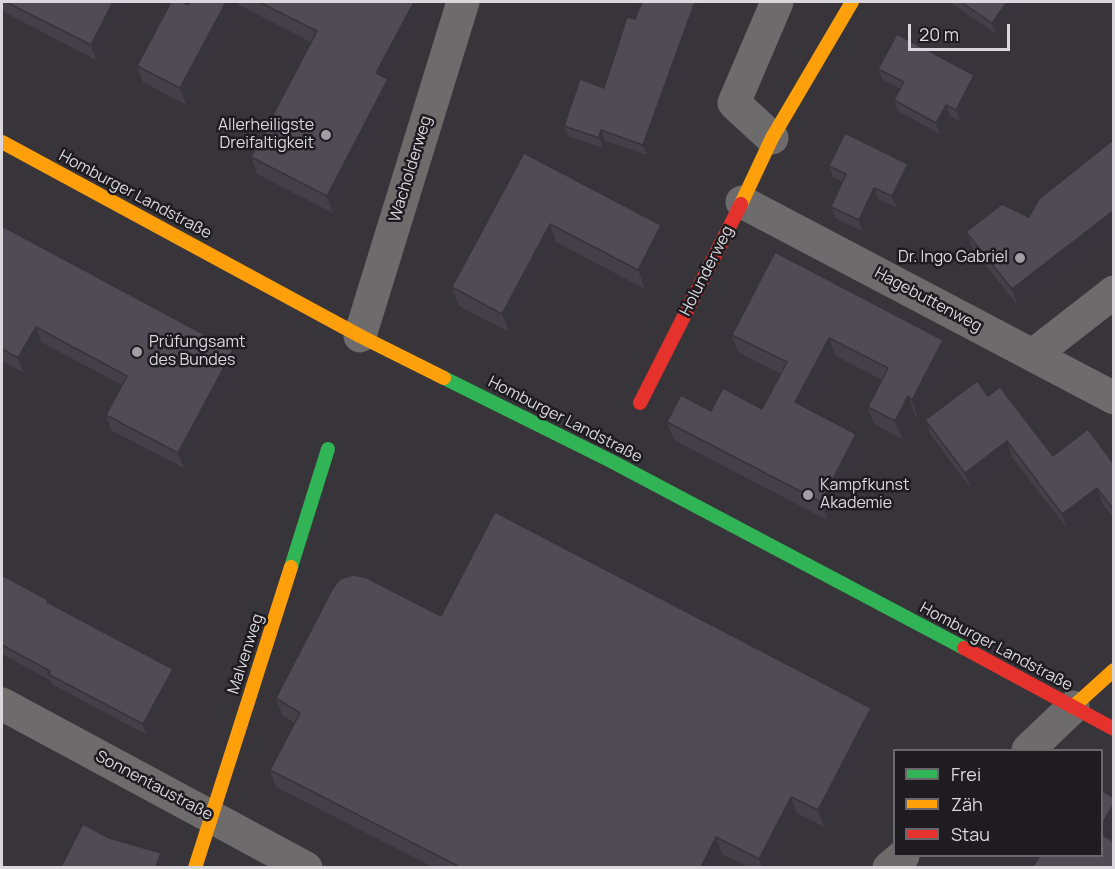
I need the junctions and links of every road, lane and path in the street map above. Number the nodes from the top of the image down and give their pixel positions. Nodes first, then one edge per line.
1 (463, 2) edge
2 (777, 2) edge
3 (852, 2) edge
4 (772, 138) junction
5 (2, 142) edge
6 (742, 202) junction
7 (1113, 292) edge
8 (360, 336) junction
9 (1033, 355) junction
10 (1113, 398) edge
11 (640, 403) dead end
12 (328, 450) dead end
13 (1113, 670) edge
14 (2, 704) edge
15 (1073, 707) junction
16 (1113, 729) edge
17 (1029, 749) edge
18 (212, 817) junction
19 (901, 857) edge
20 (195, 867) edge
21 (306, 867) edge
22 (889, 867) edge

1 - 8 street, Wacholderweg
2 - 4 street
3 - 4 street, Holunderweg
4 - 6 street, Holunderweg
5 - 8 street, Homburger Landstraße
6 - 9 street, Hagebuttenweg
6 - 11 street, Holunderweg
7 - 9 street
8 - 15 street, Homburger Landstraße
9 - 10 street, Hagebuttenweg
12 - 18 street, Malvenweg
13 - 15 street
14 - 18 street, Sonnentaustraße
15 - 16 street, Homburger Landstraße
15 - 17 street
18 - 20 street, Malvenweg
18 - 21 street, Sonnentaustraße
19 - 22 street

